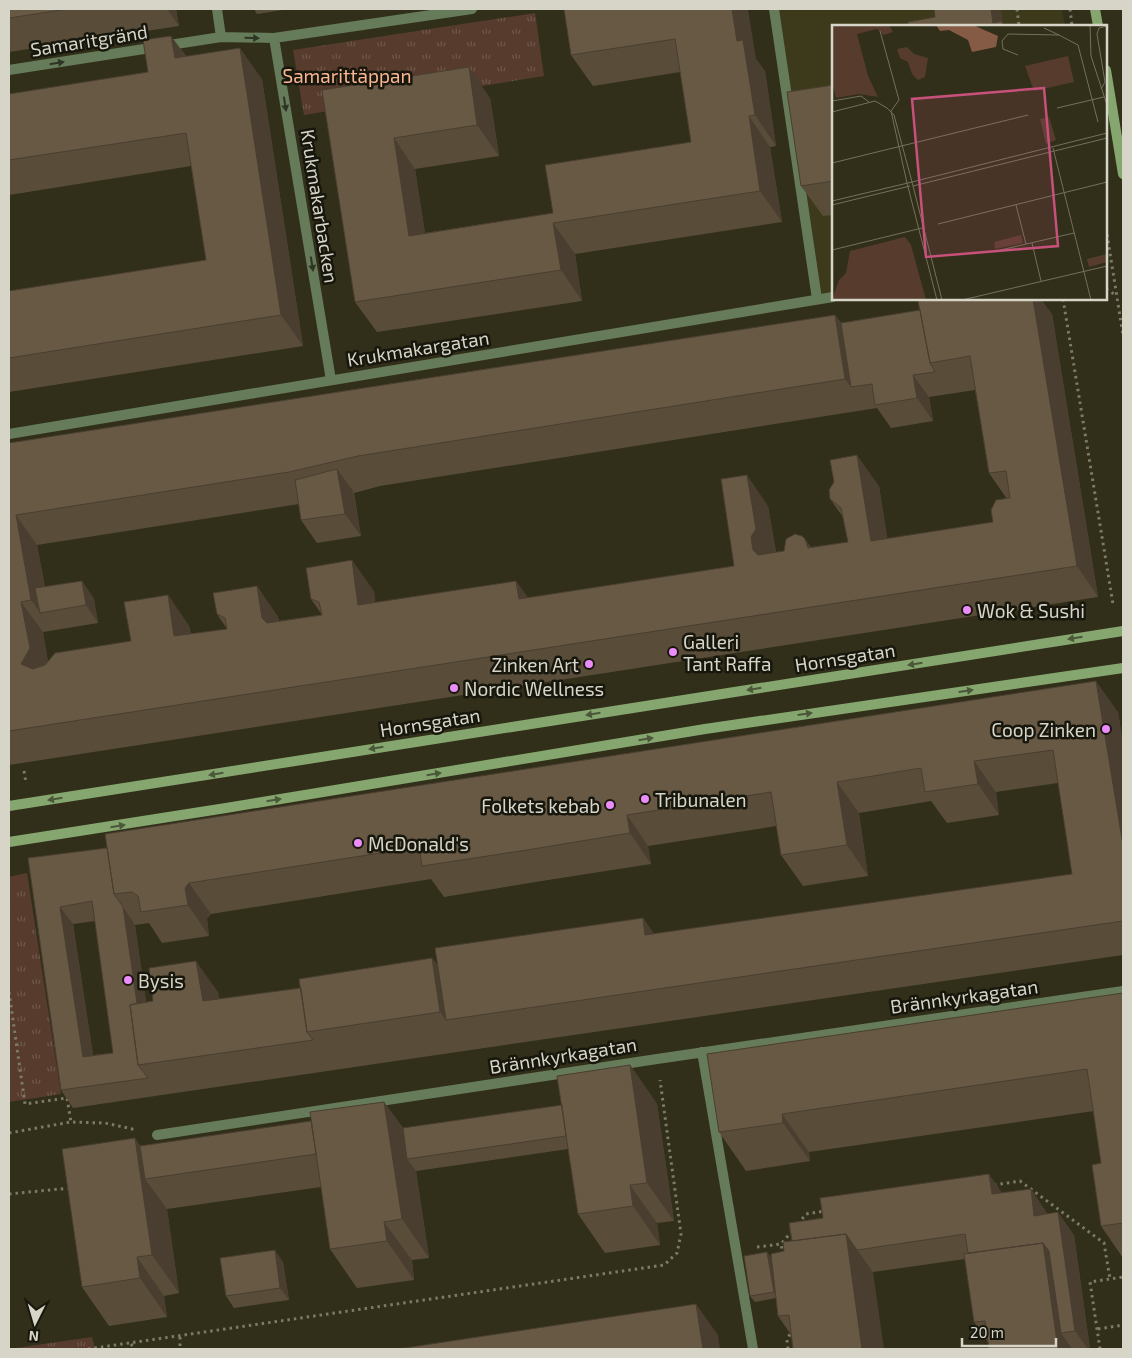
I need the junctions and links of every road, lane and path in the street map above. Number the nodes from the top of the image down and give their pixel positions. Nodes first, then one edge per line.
1 (217, 9) edge
2 (472, 9) edge
3 (774, 9) edge
4 (1016, 9) edge
5 (1070, 9) edge
6 (1095, 9) edge
7 (1019, 25) edge
8 (1072, 25) edge
9 (1098, 25) edge
10 (221, 37) junction
11 (274, 38) junction
12 (9, 70) edge
13 (1107, 76) edge
14 (1123, 174) edge
15 (1107, 234) edge
16 (1107, 290) edge
17 (1117, 296) junction
18 (832, 297) edge
19 (817, 299) junction
20 (1063, 300) edge
21 (1123, 335) edge
22 (331, 380) junction
23 (9, 434) edge
24 (1113, 604) dead end
25 (1123, 631) edge
26 (1123, 668) edge
27 (9, 806) edge
28 (9, 842) edge
29 (1123, 991) edge
30 (9, 992) edge
31 (702, 1052) junction
32 (657, 1058) junction
33 (71, 1122) junction
34 (9, 1133) edge
35 (157, 1135) joint
36 (76, 1186) edge
37 (991, 1186) edge
38 (9, 1194) edge
39 (826, 1211) edge
40 (784, 1262) edge
41 (1123, 1277) edge
42 (1110, 1279) junction
43 (794, 1325) edge
44 (1123, 1326) edge
45 (1098, 1329) junction
46 (180, 1336) junction
47 (130, 1343) junction
48 (88, 1349) edge
49 (135, 1349) edge
50 (180, 1349) edge
51 (753, 1349) edge
52 (788, 1349) edge
53 (1100, 1349) edge

1 - 10 street
2 - 11 street, Samaritgränd
3 - 19 street
4 - 7 path
5 - 8 path
6 - 9 street
10 -> 11 street, Samaritgränd
12 -> 10 street, Samaritgränd
11 -> 22 street, Krukmakarbacken
13 - 14 street
15 - 17 path
16 - 17 path
17 - 21 path
18 - 19 street, Krukmakargatan
19 - 22 street, Krukmakargatan
20 - 24 path
22 - 23 street, Krukmakargatan
25 -> 27 street, Hornsgatan
28 -> 26 street
29 - 31 street, Brännkyrkagatan
30 - 33 path
31 - 32 street, Brännkyrkagatan
31 - 51 street
32 - 35 street, Brännkyrkagatan
32 - 46 path
33 - 34 path
33 - 35 path
36 - 38 path
37 - 42 path
39 - 40 path
41 - 42 path
42 - 45 path
43 - 52 path
44 - 45 path
45 - 53 path
46 - 47 path
46 - 50 path
47 - 48 path
47 - 49 path

